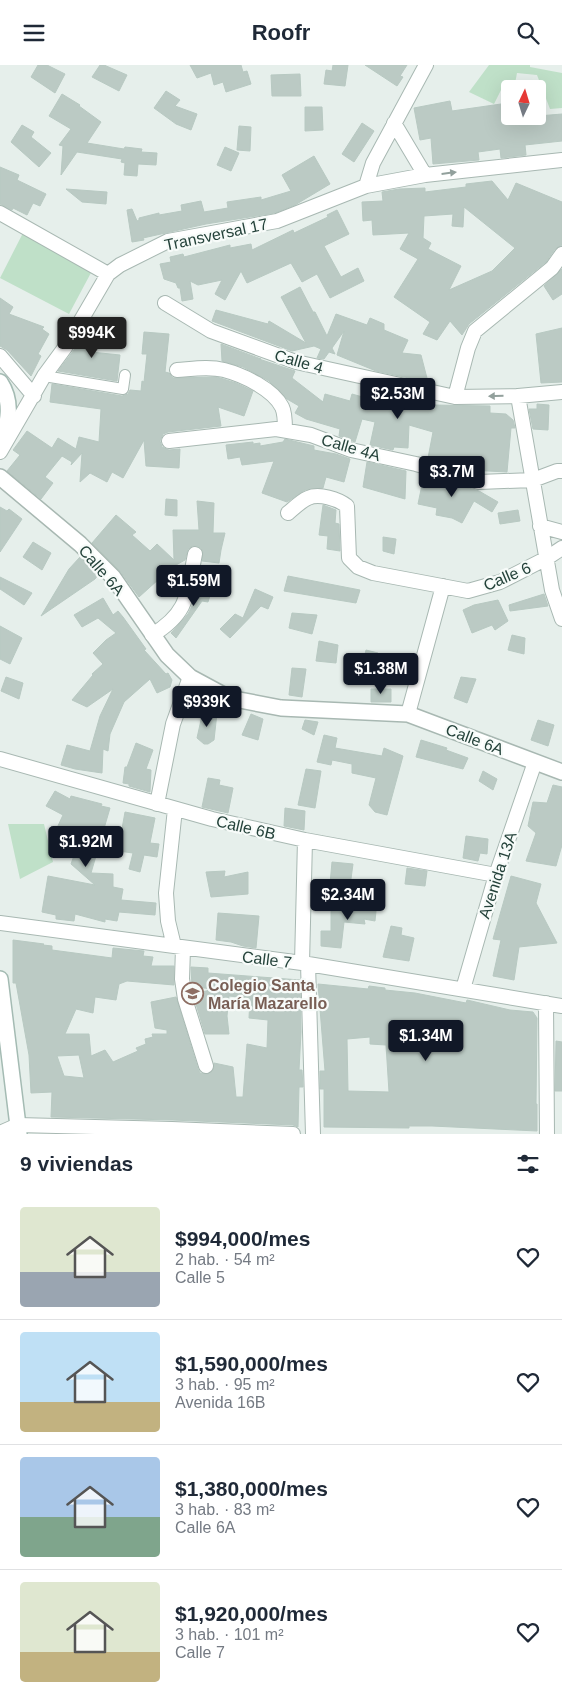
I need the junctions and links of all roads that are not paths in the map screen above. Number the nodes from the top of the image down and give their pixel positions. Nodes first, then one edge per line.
1 (426, 65) edge
2 (394, 123) junction
3 (562, 160) edge
4 (425, 175) junction
5 (366, 186) junction
6 (0, 213) edge
7 (562, 254) edge
8 (108, 274) junction
9 (165, 303) dead end
10 (0, 356) edge
11 (177, 370) dead end
12 (125, 375) dead end
13 (44, 377) junction
14 (0, 382) edge
15 (562, 391) edge
16 (34, 396) junction
17 (518, 396) junction
18 (455, 397) junction
19 (285, 431) junction
20 (169, 441) dead end
21 (0, 444) edge
22 (0, 452) edge
23 (562, 471) edge
24 (0, 477) edge
25 (533, 480) junction
26 (288, 513) dead end
27 (540, 526) junction
28 (562, 532) edge
29 (562, 549) edge
30 (195, 554) dead end
31 (547, 558) junction
32 (443, 586) junction
33 (562, 619) edge
34 (152, 635) junction
35 (190, 677) junction
36 (408, 714) junction
37 (0, 759) edge
38 (535, 762) junction
39 (562, 772) edge
40 (157, 804) junction
41 (175, 809) junction
42 (305, 840) junction
43 (496, 875) junction
44 (0, 923) edge
45 (179, 947) junction
46 (305, 964) junction
47 (0, 979) edge
48 (463, 989) junction
49 (546, 1003) junction
50 (562, 1006) edge
51 (206, 1066) dead end
52 (18, 1130) edge
53 (0, 1133) edge
54 (293, 1134) edge
55 (312, 1134) edge
56 (546, 1134) edge

1 - 2 street
2 - 4 street
2 - 5 street
4 -> 3 street, Transversal 17
4 - 5 street, Transversal 17
5 - 8 street, Transversal 17
6 - 8 street
7 - 18 street
8 - 13 street, Transversal 17
9 - 18 street, Calle 4
10 - 16 street
11 - 19 street
12 - 13 street
13 - 16 street, Transversal 17
14 - 21 street
15 - 17 street, Calle 4
16 - 22 street, Transversal 17
17 -> 18 street, Calle 4
17 - 25 street
19 - 20 street, Calle 4A
19 - 25 street, Calle 4A
23 - 25 street, Calle 4A
24 - 34 street, Calle 6A
25 - 27 street
26 - 32 street, Calle 6
27 - 28 street
27 - 31 street
29 - 31 street
30 - 34 street
31 - 32 street, Calle 6
31 - 33 street, Calle 6
32 - 36 street
34 - 35 street, Calle 6A
35 - 36 street, Calle 6A
35 - 40 street
36 - 38 street, Calle 6A
37 - 40 street, Calle 6B
38 - 39 street, Calle 6A
38 - 43 street, Avenida 13A
40 - 41 street, Calle 6B
41 - 42 street, Calle 6B
41 - 45 street
42 - 43 street, Calle 6B
42 - 46 street
43 - 48 street, Avenida 13A
44 - 45 street, Calle 7
45 - 46 street, Calle 7
45 - 51 street
46 - 48 street, Calle 7
46 - 55 street
47 - 52 street
48 - 49 street, Calle 7
49 - 50 street, Calle 7
49 - 56 street
52 - 53 street
52 - 54 street

